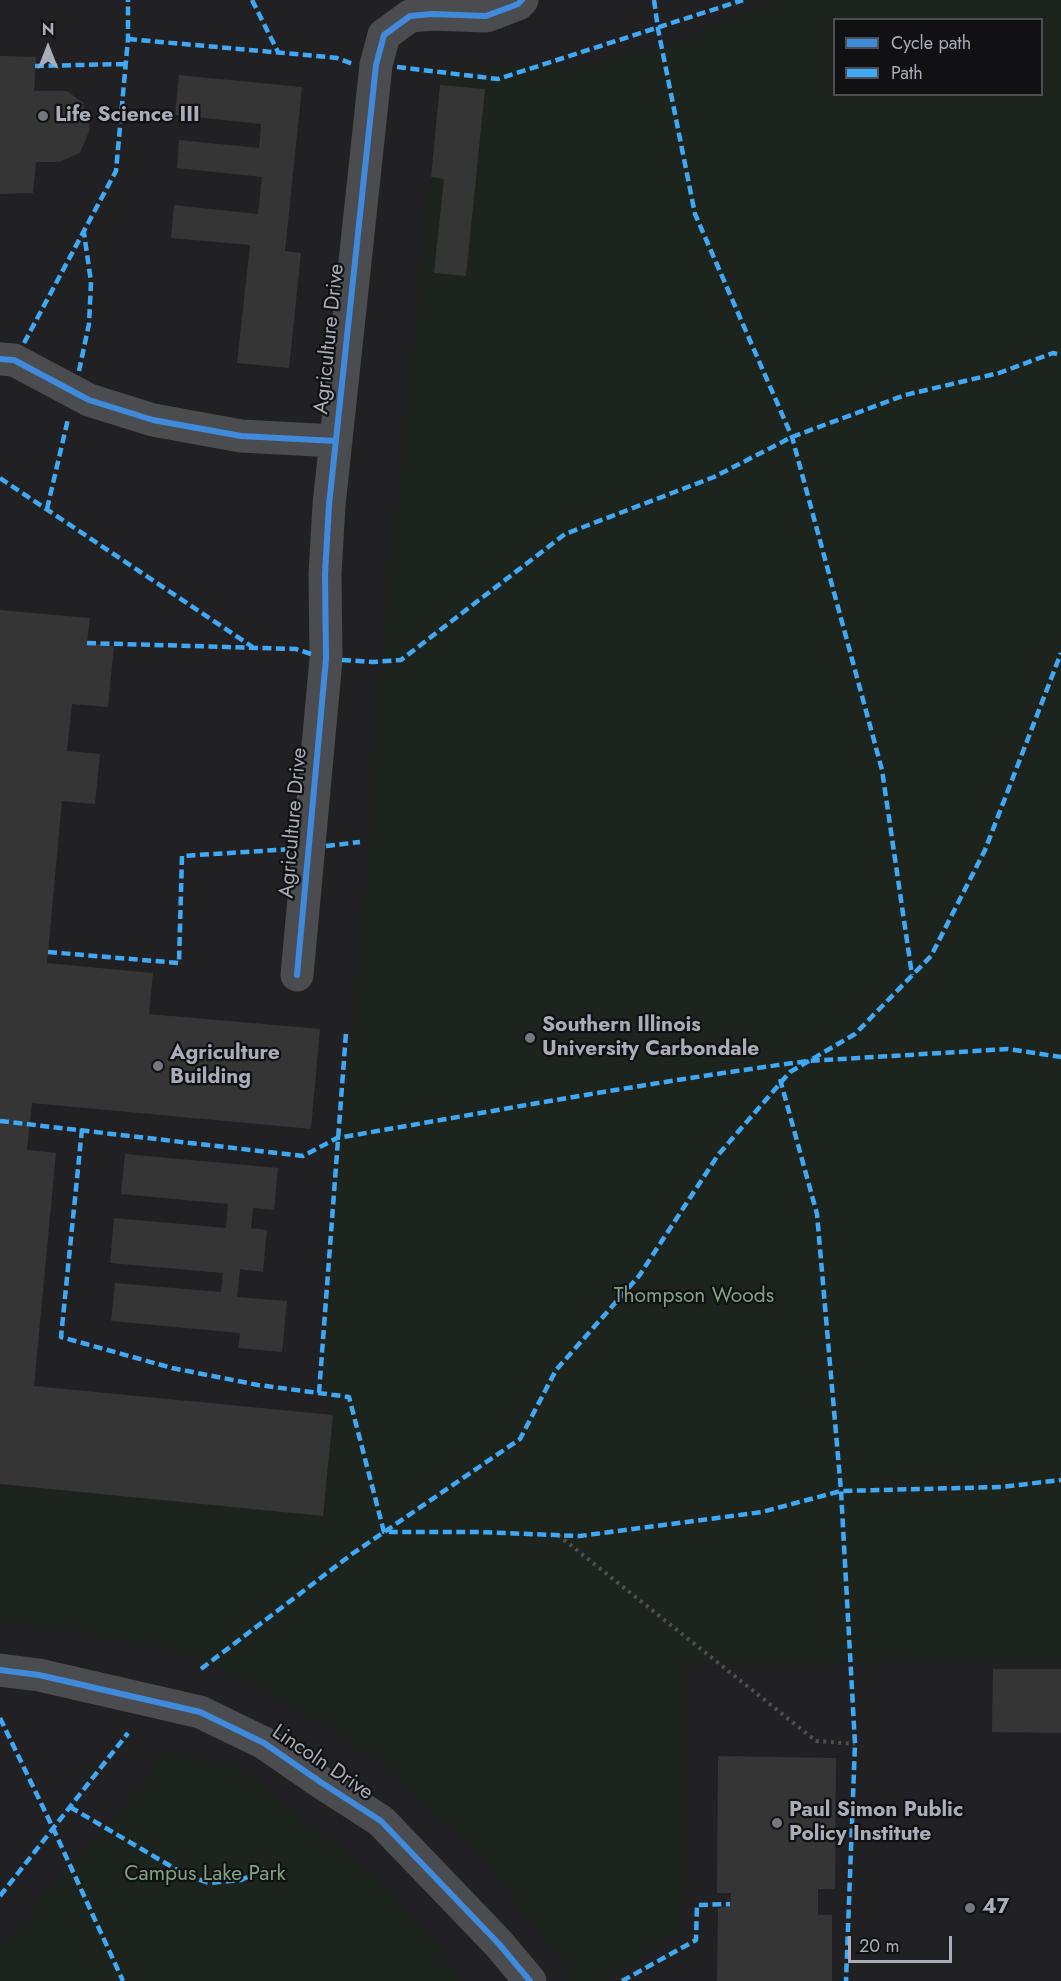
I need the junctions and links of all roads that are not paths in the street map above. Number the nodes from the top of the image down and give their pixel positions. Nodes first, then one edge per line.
1 (522, 0) edge
2 (0, 358) edge
3 (336, 441) junction
4 (297, 975) dead end
5 (0, 1670) edge
6 (530, 1981) edge

1 - 3 street, Agriculture Drive
2 - 3 street
3 - 4 street, Agriculture Drive
5 - 6 street, Lincoln Drive

